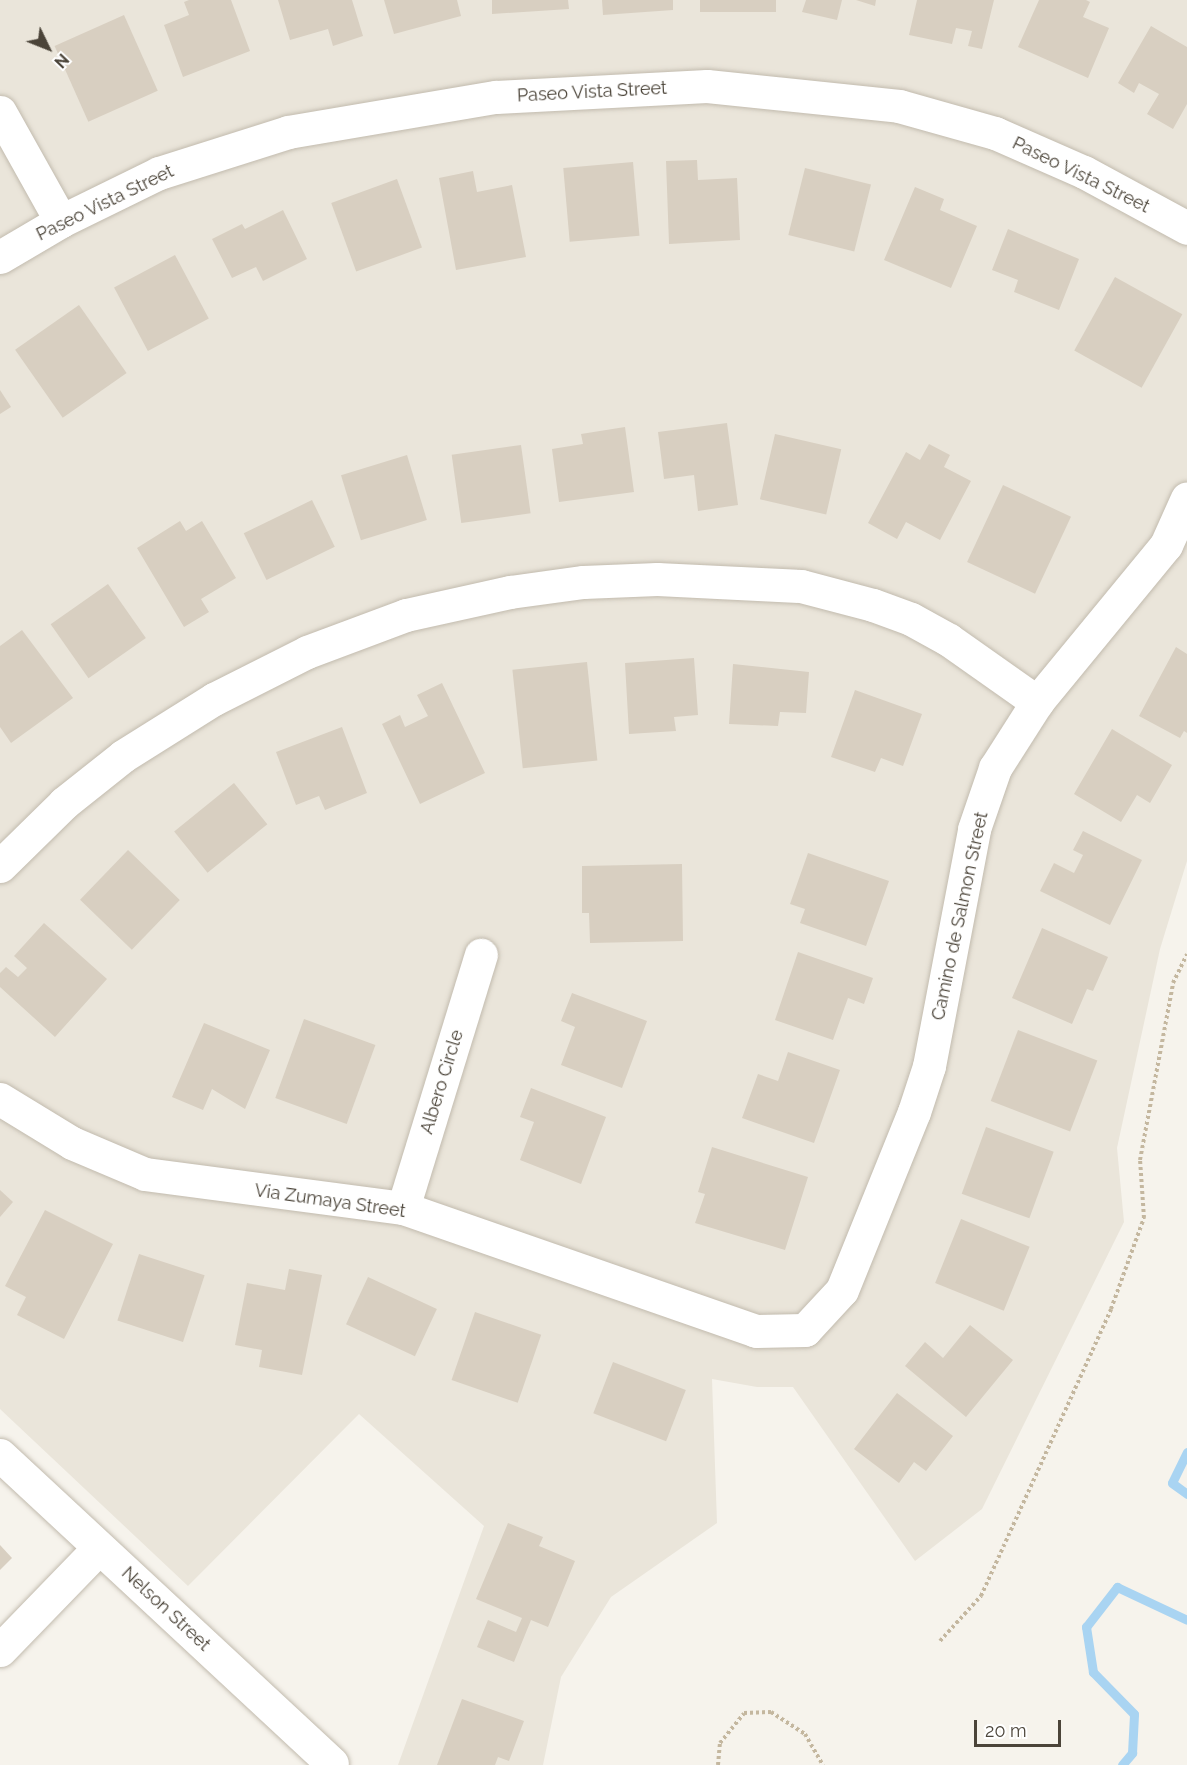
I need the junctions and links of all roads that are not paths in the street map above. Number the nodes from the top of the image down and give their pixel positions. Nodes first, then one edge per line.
1 (0, 112) edge
2 (61, 221) junction
3 (1187, 228) edge
4 (0, 257) edge
5 (1187, 498) edge
6 (1037, 702) junction
7 (0, 866) edge
8 (482, 955) dead end
9 (0, 1099) edge
10 (403, 1208) junction
11 (805, 1330) joint
12 (0, 1455) edge
13 (99, 1548) junction
14 (0, 1650) edge
15 (332, 1763) dead end

1 - 2 street
2 - 3 street, Paseo Vista Street
2 - 4 street, Paseo Vista Street
5 - 6 street, Camino de Salmon Street
6 - 7 street
6 - 11 street, Camino de Salmon Street
8 - 10 street, Albero Circle
9 - 10 street, Via Zumaya Street
10 - 11 street, Via Zumaya Street
12 - 13 street, Nelson Street
13 - 14 street
13 - 15 street, Nelson Street

